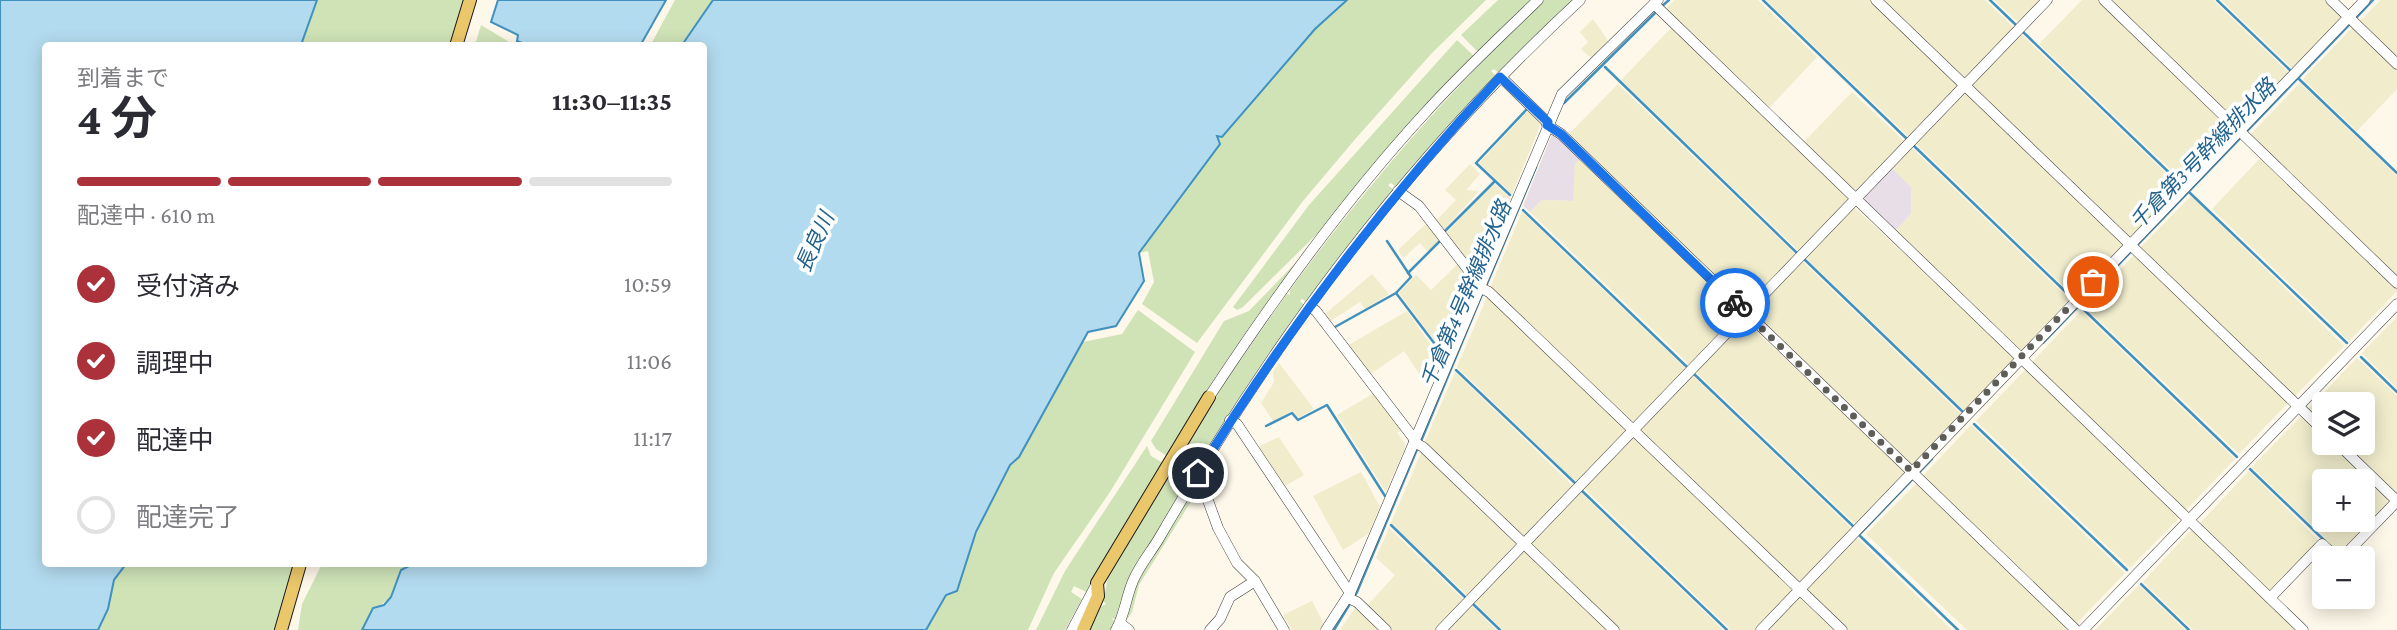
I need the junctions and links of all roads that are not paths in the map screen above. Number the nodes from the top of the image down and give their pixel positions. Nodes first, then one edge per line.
1 (470, 0) edge
2 (1538, 0) edge
3 (1580, 0) edge
4 (1876, 0) edge
5 (2046, 0) edge
6 (2104, 0) edge
7 (2331, 0) edge
8 (2365, 0) edge
9 (1657, 6) edge
10 (2352, 20) junction
11 (457, 42) edge
12 (2397, 64) edge
13 (1500, 77) junction
14 (1965, 86) junction
15 (1550, 126) junction
16 (2242, 133) junction
17 (1398, 191) junction
18 (1855, 199) junction
19 (2132, 247) junction
20 (2397, 283) edge
21 (1482, 288) junction
22 (2397, 304) edge
23 (1310, 306) junction
24 (1745, 313) junction
25 (2023, 361) junction
26 (1209, 397) joint
27 (2298, 406) junction
28 (2312, 419) edge
29 (1230, 420) junction
30 (1633, 430) junction
31 (1417, 443) junction
32 (2349, 455) edge
33 (1198, 473) junction
34 (1914, 475) junction
35 (2397, 501) edge
36 (2189, 520) junction
37 (1524, 544) junction
38 (2354, 546) edge
39 (2312, 554) edge
40 (299, 567) edge
41 (1255, 582) junction
42 (1097, 583) junction
43 (1800, 590) junction
44 (1351, 598) junction
45 (2270, 598) junction
46 (1122, 628) edge
47 (281, 630) edge
48 (1072, 630) edge
49 (1083, 630) edge
50 (1210, 630) edge
51 (1284, 630) edge
52 (1326, 630) edge
53 (1386, 630) edge
54 (1441, 630) edge
55 (1614, 630) edge
56 (1761, 630) edge
57 (1842, 630) edge
58 (2076, 630) edge
59 (2083, 630) edge
60 (2304, 630) edge

1 - 11 main road
2 - 26 street
3 - 13 street
4 - 14 street
5 - 14 street
6 - 16 street
7 - 10 street
8 - 10 street
9 - 15 street
9 - 18 street
10 - 12 street
10 - 16 street
13 - 15 street
13 - 17 street
14 - 18 street
14 - 19 street
15 - 21 street
15 - 24 street
16 - 19 street
16 - 20 street
17 - 21 street
17 - 23 street
18 - 24 street
18 - 25 street
19 - 25 street
19 - 27 street
21 - 30 street
21 - 31 street
22 - 27 street
23 - 29 street
23 - 31 street
24 - 30 street
24 - 34 street
25 - 34 street
25 - 36 street
26 - 42 main road
27 - 28 street
27 - 36 street
29 - 33 street
29 - 44 street
30 - 37 street
30 - 43 street
31 - 37 street
31 - 44 street
32 - 35 street
33 - 41 street
33 - 46 street
34 - 43 street
34 - 58 street
35 - 38 street
36 - 45 street
36 - 59 street
37 - 54 street
37 - 55 street
39 - 45 street
40 - 47 main road
41 - 50 street
41 - 51 street
42 - 48 street
42 - 49 main road
43 - 56 street
43 - 57 street
44 - 52 street
44 - 53 street
45 - 60 street

